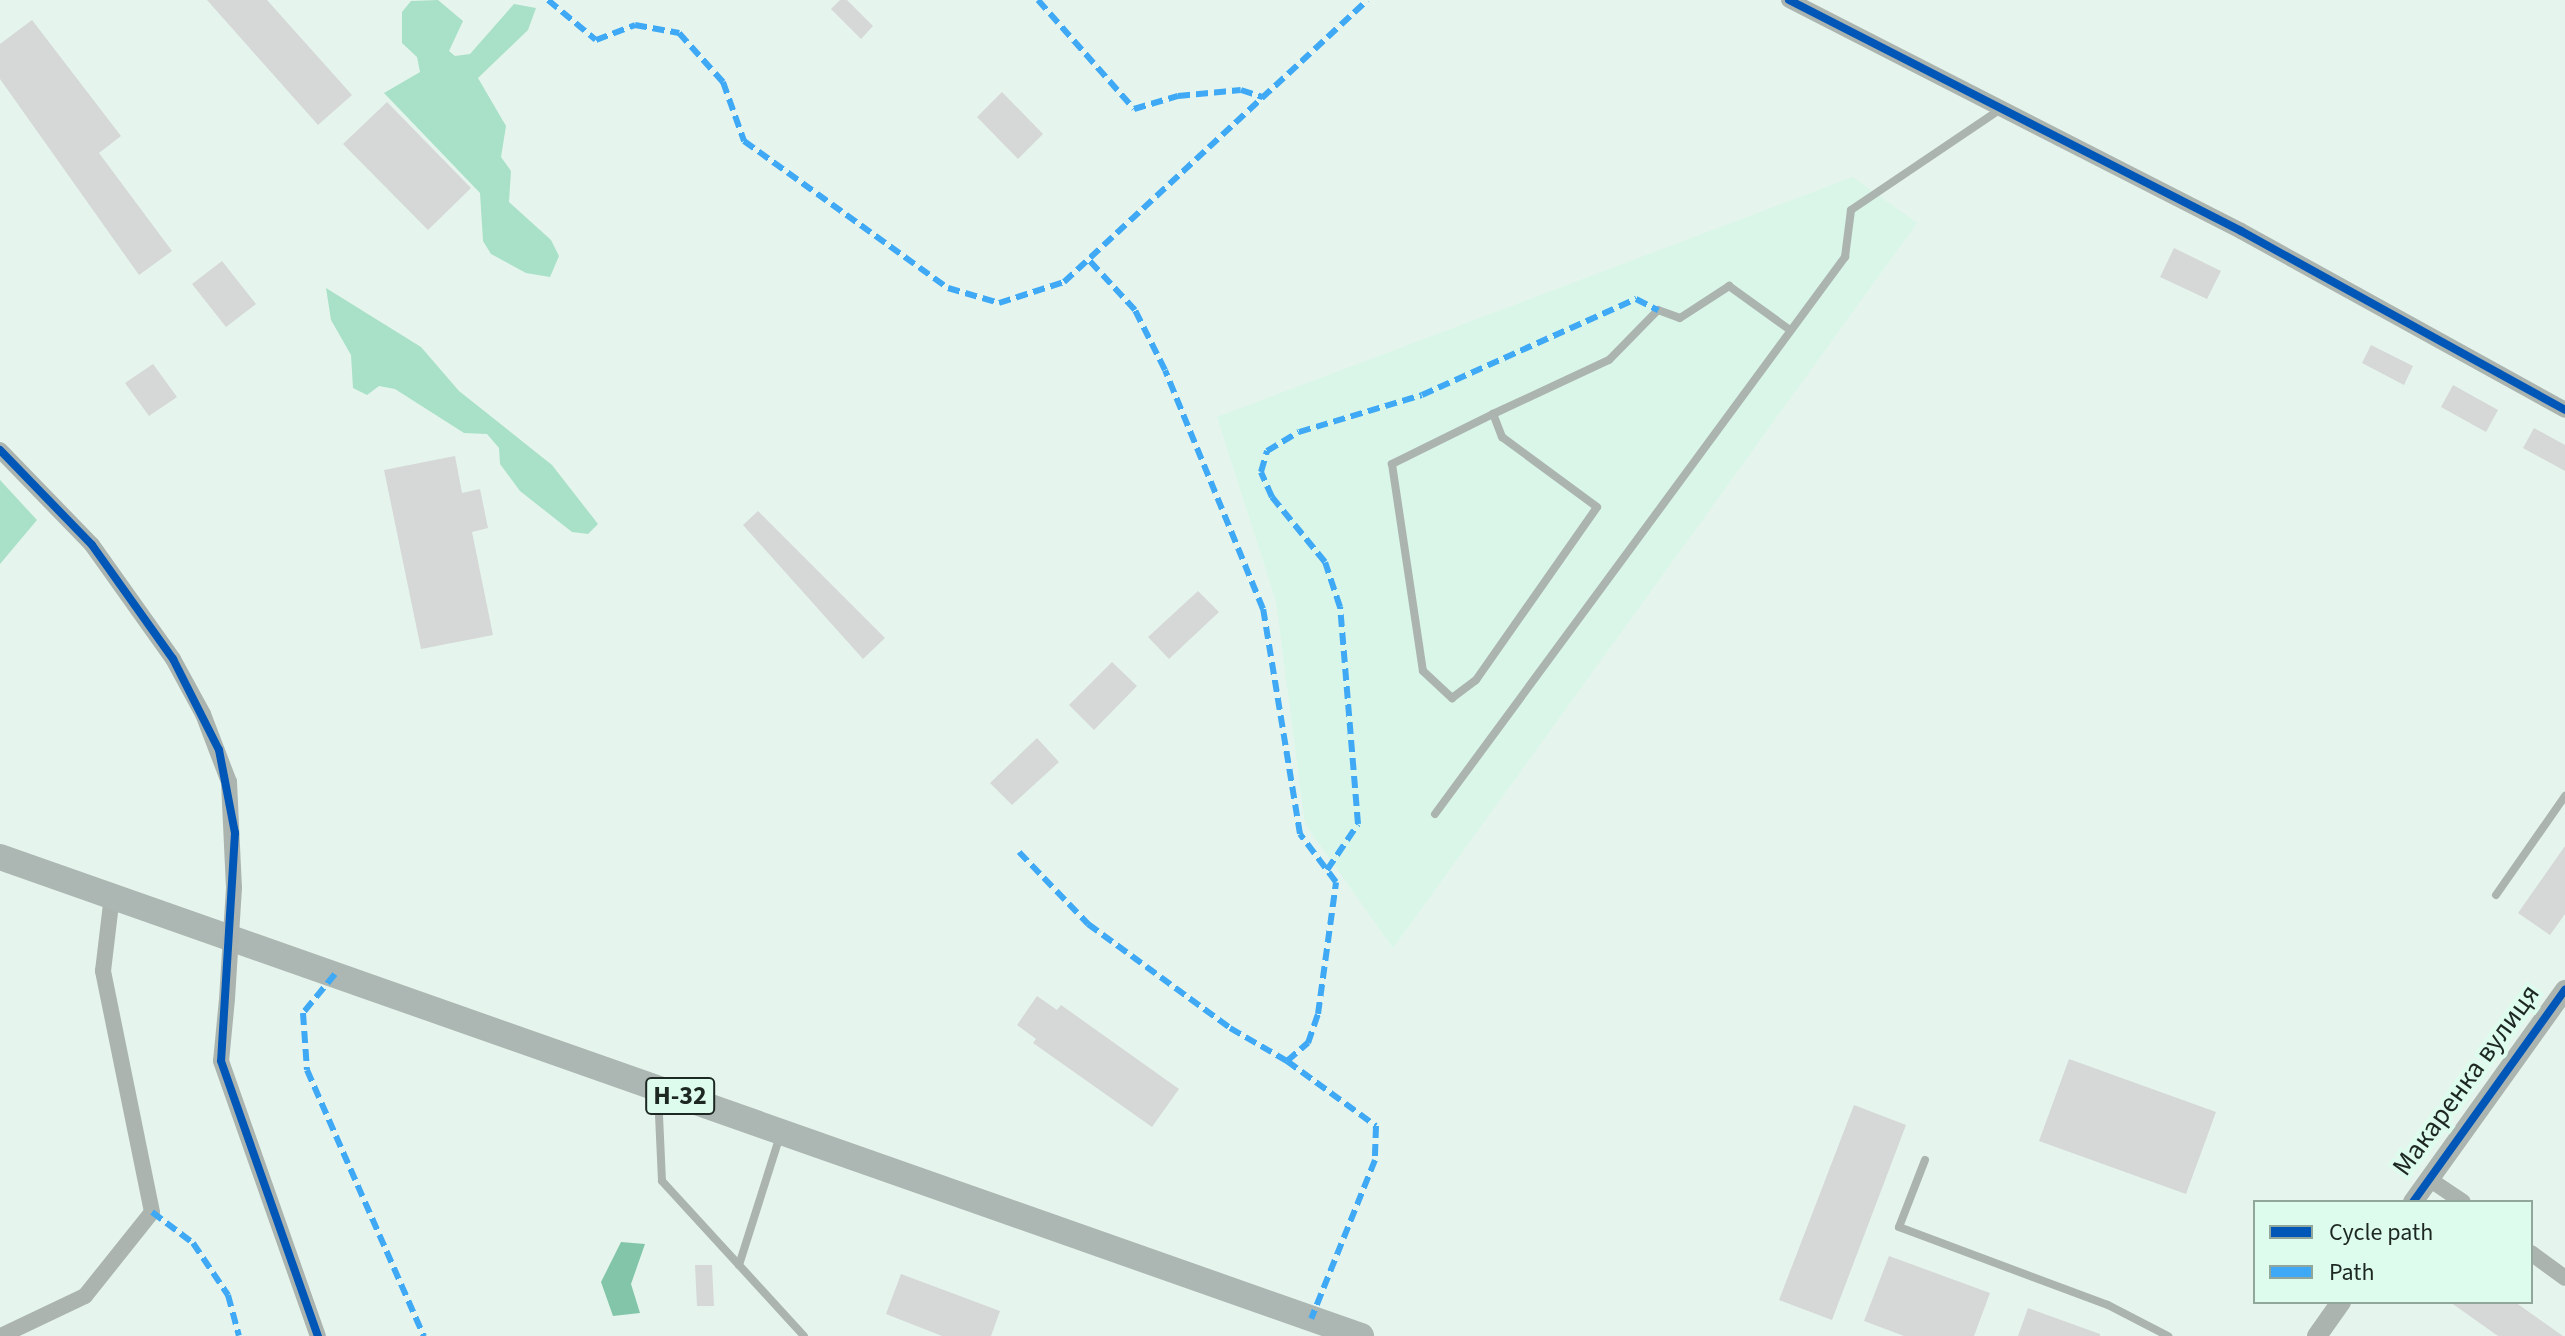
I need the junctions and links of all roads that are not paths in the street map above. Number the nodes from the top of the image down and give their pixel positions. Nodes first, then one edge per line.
1 (1799, 2) edge
2 (1999, 110) junction
3 (1790, 330) junction
4 (2565, 410) edge
5 (1493, 414) junction
6 (0, 450) edge
7 (2565, 796) edge
8 (1435, 814) dead end
9 (0, 857) edge
10 (2496, 895) dead end
11 (112, 896) junction
12 (2565, 990) edge
13 (658, 1088) junction
14 (781, 1132) junction
15 (1925, 1160) dead end
16 (2429, 1179) junction
17 (2414, 1200) edge
18 (2460, 1200) edge
19 (2533, 1254) edge
20 (739, 1265) junction
21 (2565, 1278) edge
22 (2340, 1304) edge
23 (1, 1336) edge
24 (318, 1336) edge
25 (804, 1336) edge
26 (1361, 1336) edge
27 (2168, 1336) edge
28 (2317, 1336) edge

1 - 2 street
2 - 3 lane
2 - 4 street
3 - 5 lane
3 - 8 lane
5 - 5 lane
6 - 24 street, bridge
7 - 10 lane
9 - 11 main road, Н-32
11 - 13 main road, Н-32
11 - 23 street
12 - 16 street, Макаренка вулиця
13 - 14 main road, Н-32
13 - 20 lane
14 - 20 lane
14 - 26 main road, Н-32
15 - 27 lane
16 - 17 street, Макаренка вулиця
16 - 18 street
19 - 21 street
20 - 25 lane
22 - 28 street

